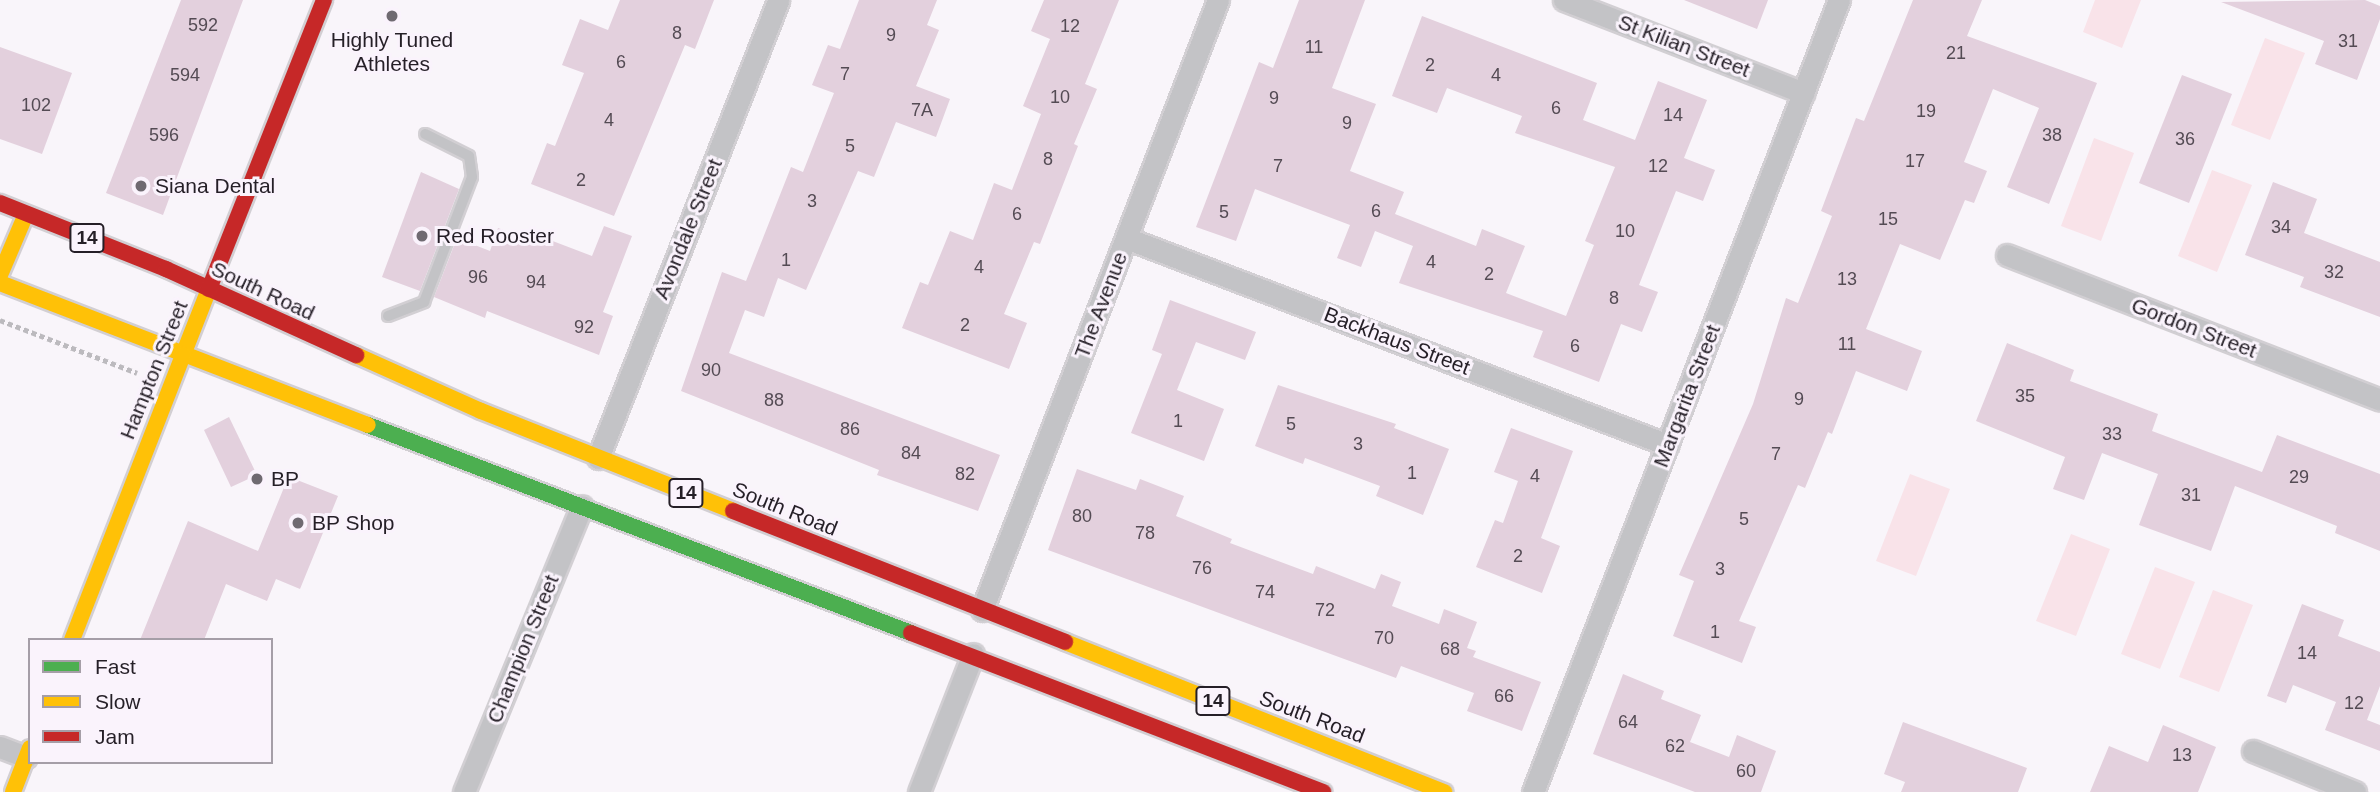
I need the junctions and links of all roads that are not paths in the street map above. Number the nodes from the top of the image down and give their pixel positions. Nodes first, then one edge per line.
1 (324, 0) edge
2 (778, 0) edge
3 (1218, 0) edge
4 (1564, 0) edge
5 (1839, 0) edge
6 (1804, 93) junction
7 (425, 134) dead end
8 (0, 203) edge
9 (26, 214) junction
10 (1126, 238) junction
11 (2007, 255) dead end
12 (0, 275) edge
13 (0, 283) edge
14 (209, 289) junction
15 (388, 316) dead end
16 (183, 355) junction
17 (2380, 400) edge
18 (379, 406) dead end
19 (370, 428) junction
20 (1668, 445) junction
21 (598, 458) junction
22 (582, 506) junction
23 (982, 610) junction
24 (73, 638) edge
25 (973, 654) junction
26 (0, 747) edge
27 (2253, 751) dead end
28 (28, 753) edge
29 (13, 792) edge
30 (464, 792) edge
31 (919, 792) edge
32 (1323, 792) edge
33 (1444, 792) edge
34 (1533, 792) edge
35 (2355, 792) edge

1 - 14 main road, Hampton Street
2 - 21 street, Avondale Street
3 - 10 street, The Avenue
4 - 6 street, St Kilian Street
5 - 6 street, Margarita Street
6 - 20 street, Margarita Street
7 - 15 lane
8 - 9 main road, South Road / 14
9 - 12 main road
9 - 14 main road, South Road / 14
10 - 20 street, Backhaus Street
10 - 23 street, The Avenue
11 - 17 street, Gordon Street
13 - 16 main road, 14
14 - 16 main road, Hampton Street
14 - 21 main road, South Road / 14
16 - 19 main road, 14
16 - 24 main road, Hampton Street
18 - 19 main road
19 - 22 main road, 14
20 - 34 street, Margarita Street
21 - 23 main road, South Road / 14
22 - 25 main road, 14
22 - 30 street, Champion Street
23 - 25 main road
23 - 33 main road, South Road / 14
25 - 31 street
25 - 32 main road, 14
26 - 28 street
27 - 35 street
28 - 29 main road

